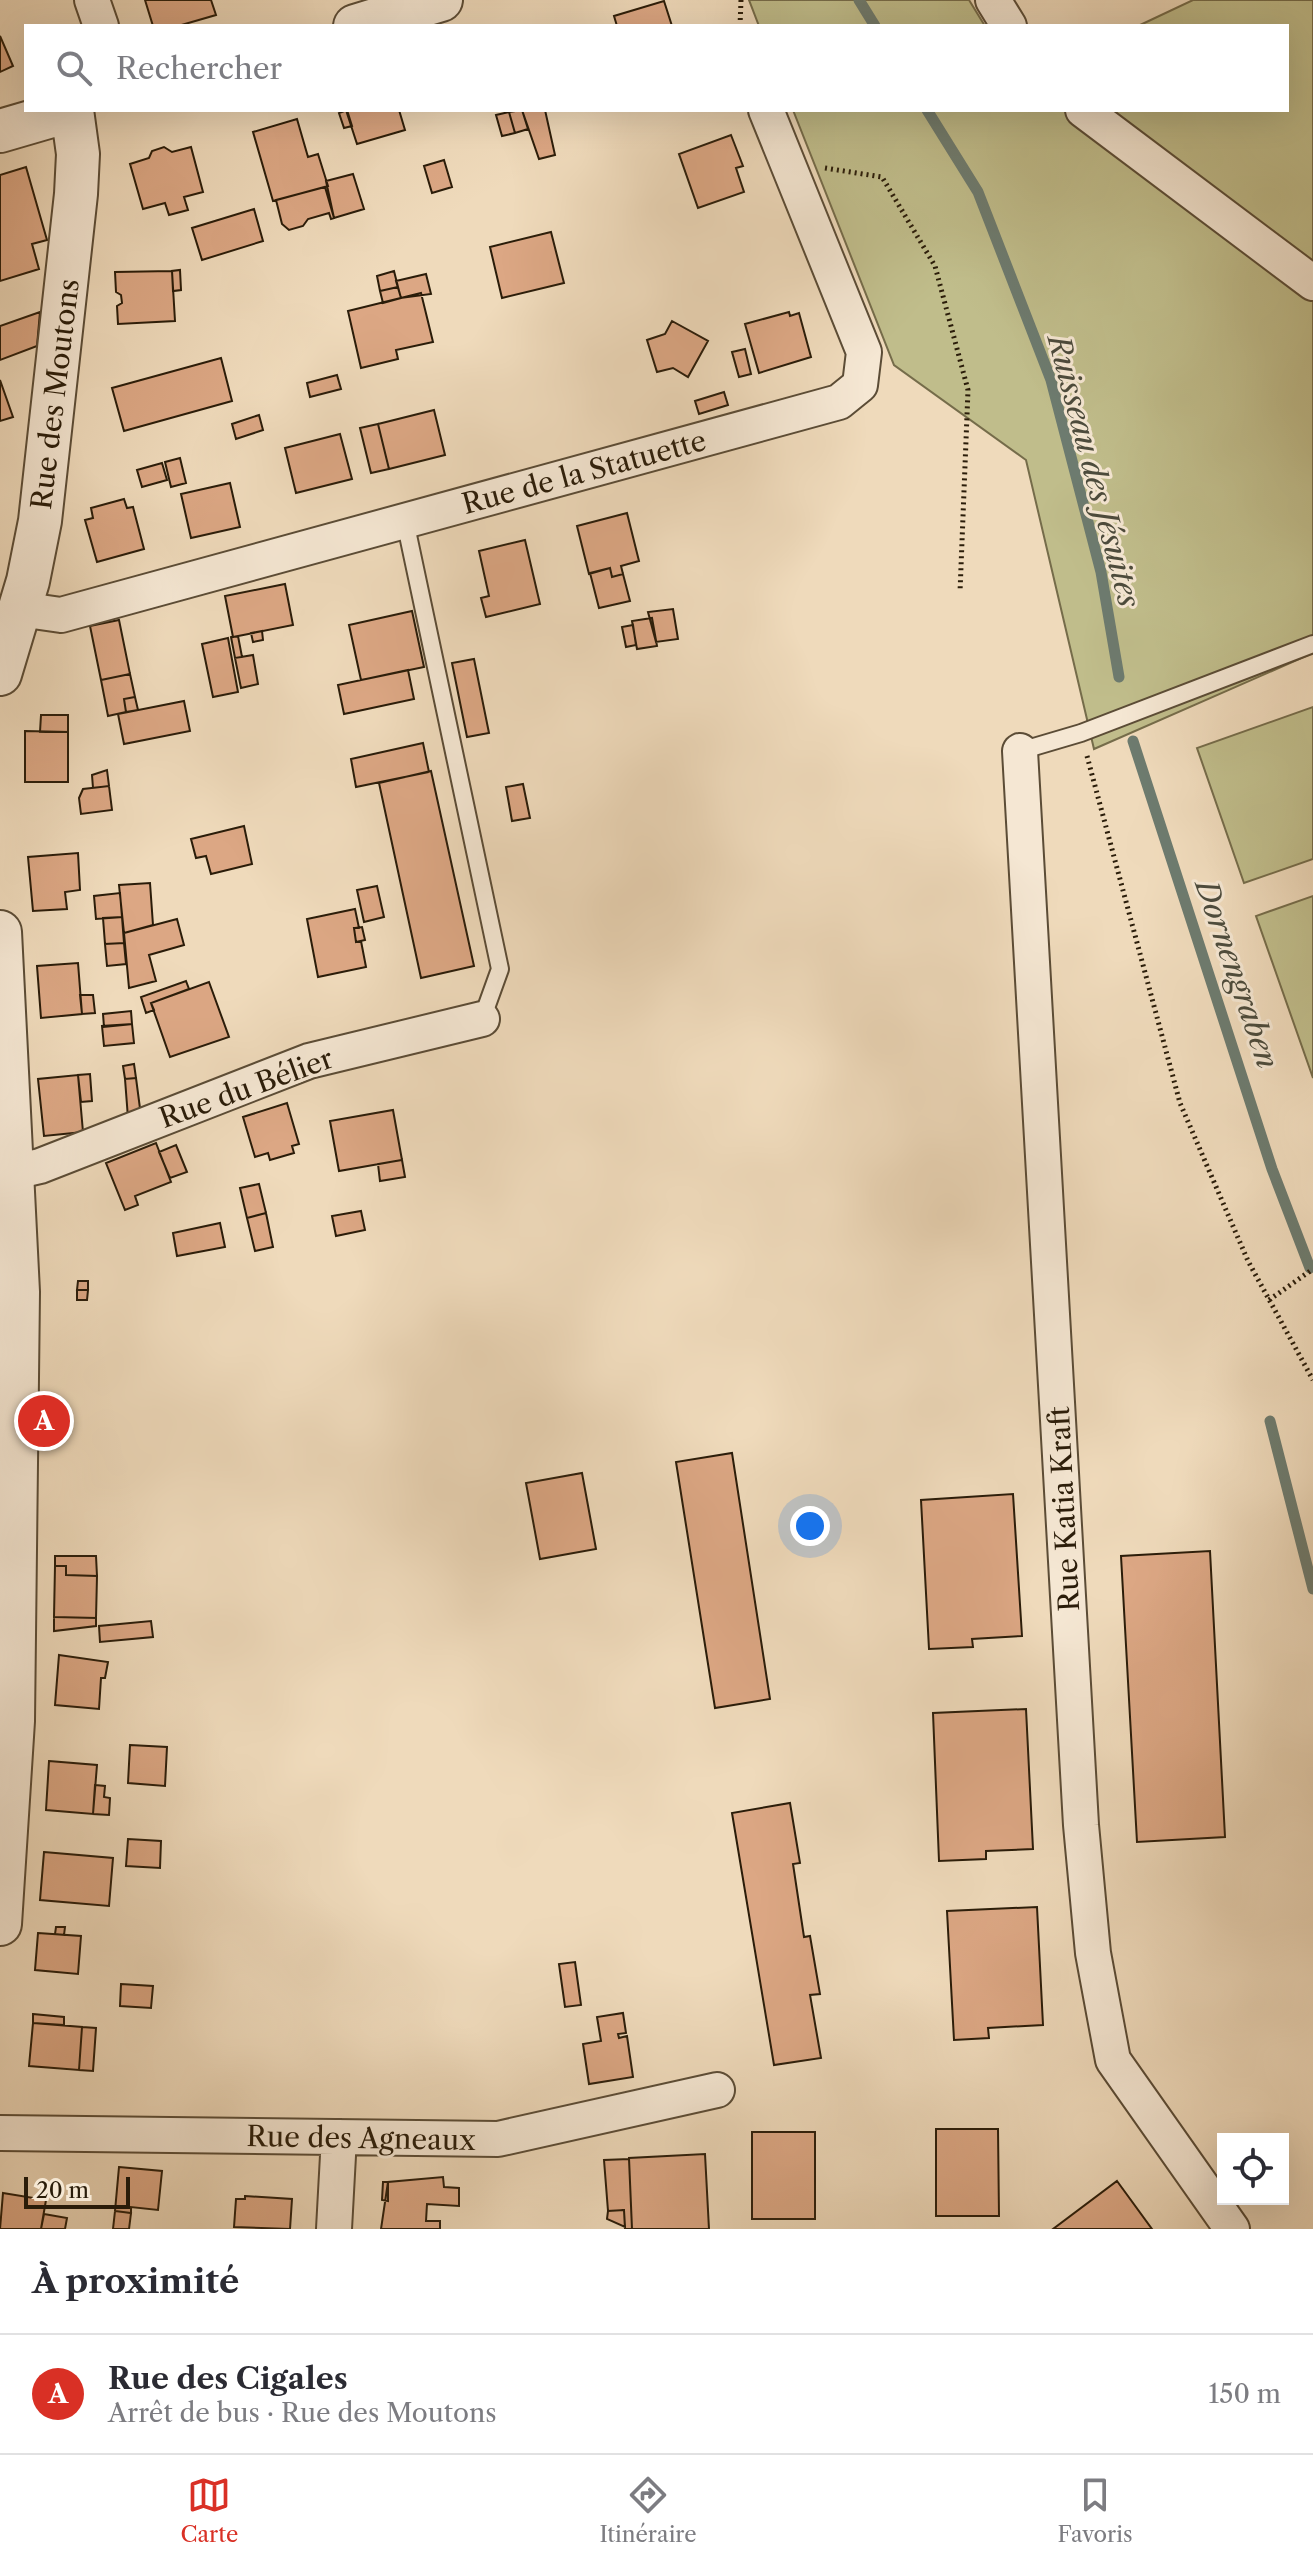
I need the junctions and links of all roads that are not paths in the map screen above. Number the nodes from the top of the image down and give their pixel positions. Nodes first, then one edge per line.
1 (92, 0) edge
2 (441, 0) edge
3 (993, 0) edge
4 (100, 24) edge
5 (362, 24) edge
6 (1008, 24) edge
7 (65, 112) edge
8 (72, 112) edge
9 (767, 112) edge
10 (1086, 112) edge
11 (0, 131) edge
12 (1313, 283) edge
13 (405, 521) junction
14 (19, 609) junction
15 (1313, 644) edge
16 (0, 671) edge
17 (1020, 751) joint
18 (0, 932) edge
19 (482, 1019) joint
20 (14, 1172) junction
21 (8, 1543) edge
22 (0, 1924) edge
23 (717, 2090) dead end
24 (0, 2133) edge
25 (339, 2137) junction
26 (334, 2229) edge
27 (1232, 2229) edge

1 - 4 street
2 - 5 street
3 - 6 street
7 - 11 street
8 - 14 street, Rue des Moutons
9 - 13 street, Rue de la Statuette
10 - 12 street
13 - 14 street, Rue de la Statuette
13 - 19 lane
14 - 16 street, Rue des Moutons
15 - 17 lane
17 - 27 street, Rue Katia Kraft
18 - 20 street
19 - 20 street, Rue du Bélier
20 - 21 street
21 - 22 street
23 - 25 street, Rue des Agneaux
24 - 25 street, Rue des Agneaux
25 - 26 street

